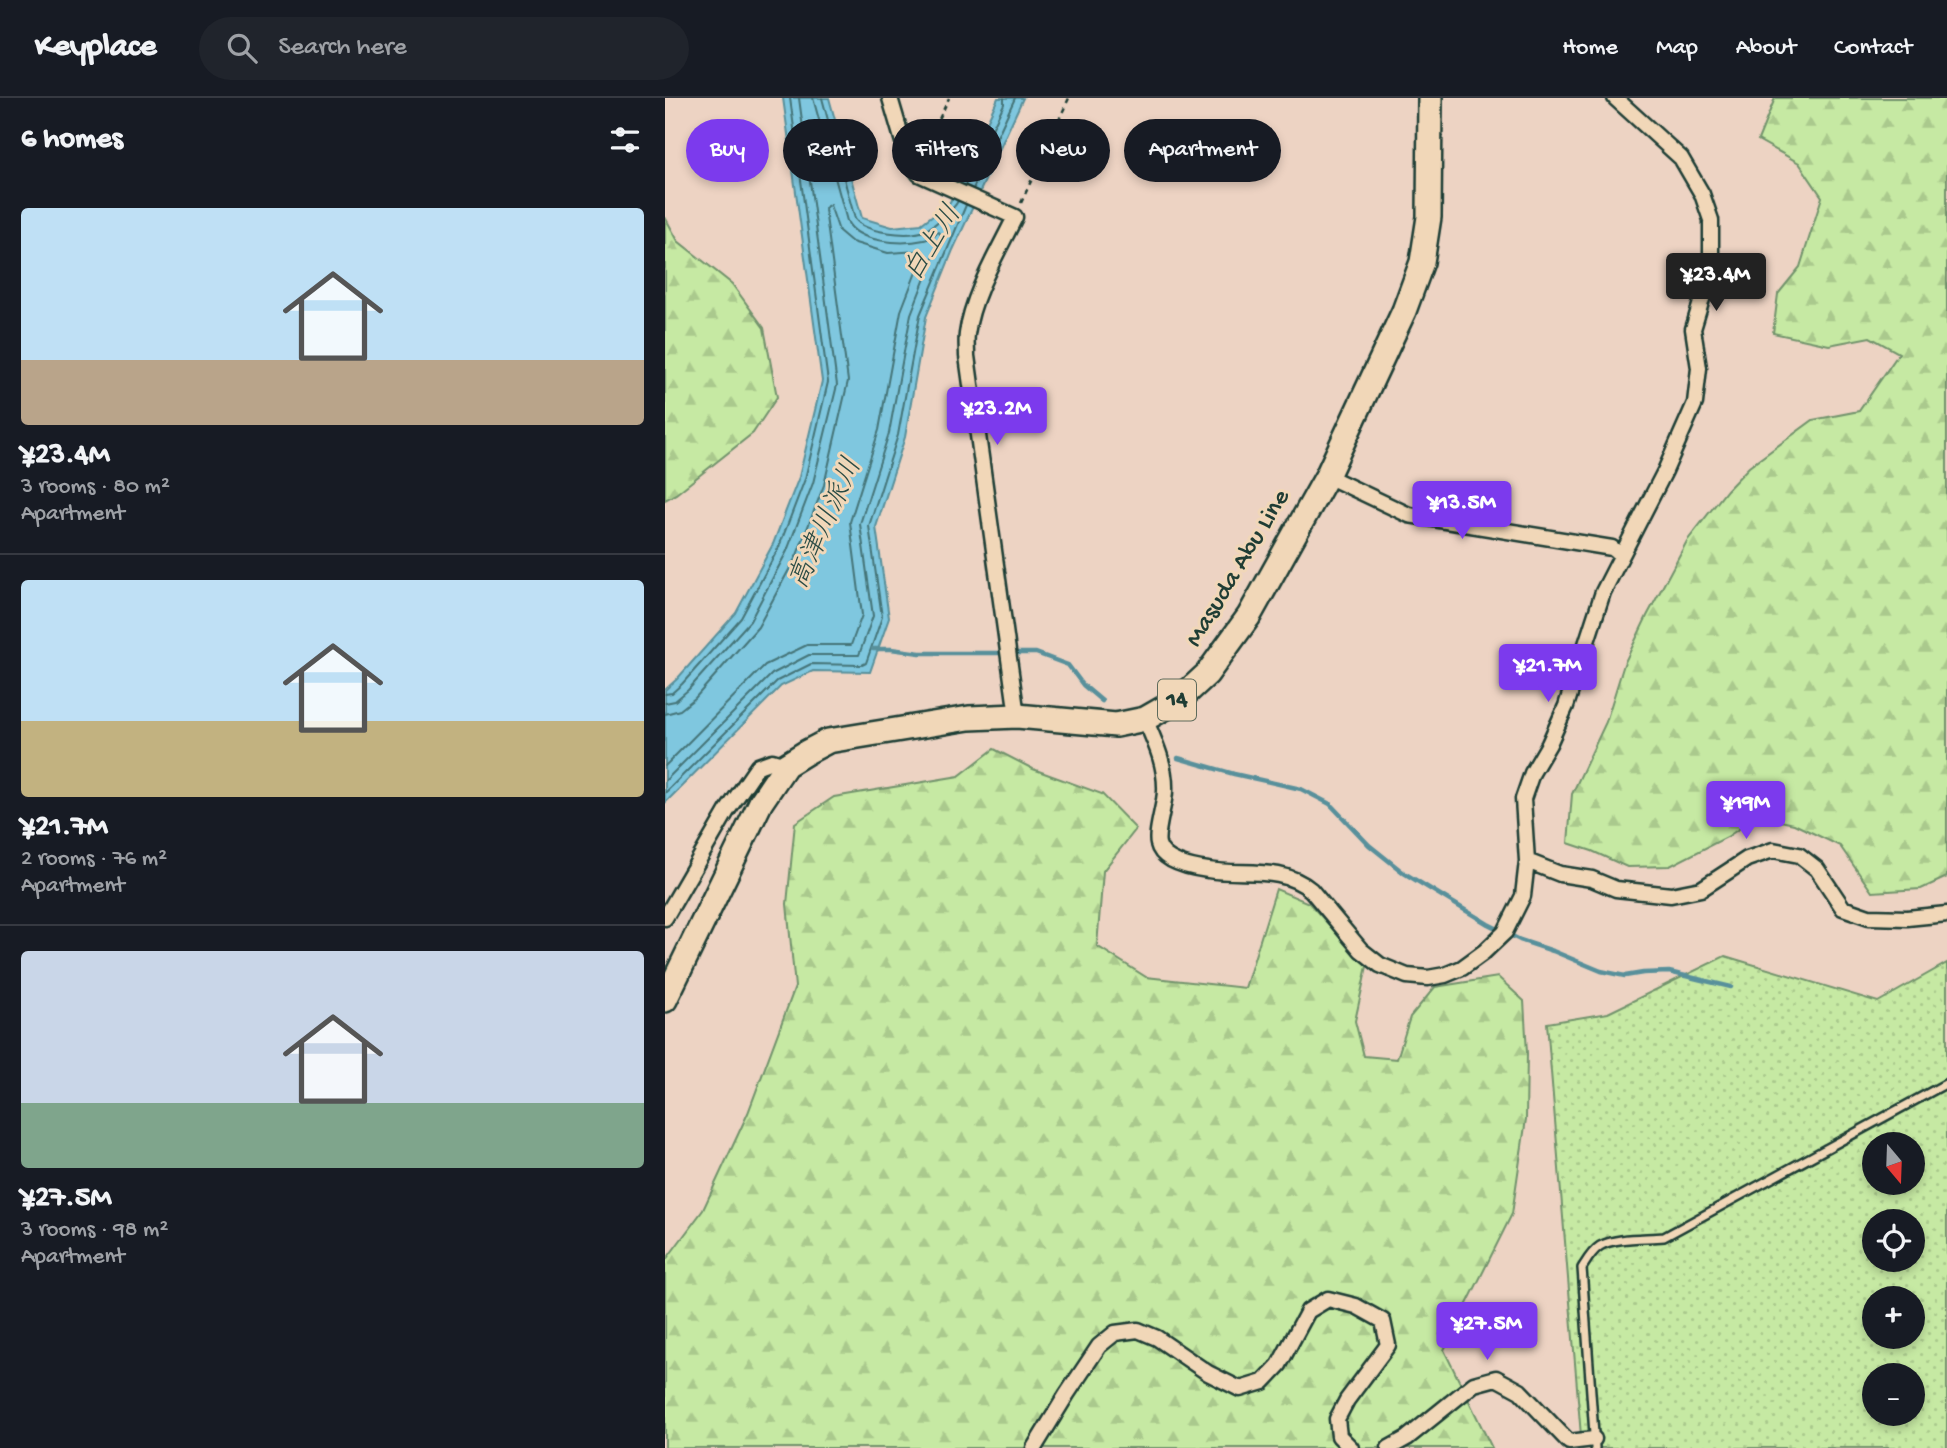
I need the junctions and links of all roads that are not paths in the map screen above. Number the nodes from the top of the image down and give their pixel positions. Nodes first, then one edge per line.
1 (890, 98) edge
2 (1430, 98) edge
3 (1615, 98) edge
4 (1327, 476) junction
5 (1621, 555) junction
6 (1017, 716) junction
7 (1145, 719) junction
8 (786, 765) junction
9 (1527, 861) junction
10 (1947, 914) edge
11 (665, 918) edge
12 (665, 1000) edge
13 (1947, 1083) edge
14 (1594, 1443) edge
15 (1034, 1448) edge
16 (1351, 1448) edge
17 (1389, 1448) edge

1 - 6 street
2 - 4 main road, Masuda Abu Line / 14
3 - 5 street
4 - 5 street
4 - 7 main road, Masuda Abu Line / 14
5 - 9 street
6 - 7 main road, Masuda Abu Line / 14
6 - 8 main road, Masuda Abu Line / 14
7 - 9 street
8 - 11 street
8 - 12 main road, Masuda Abu Line / 14
9 - 10 street
13 - 14 lane
14 - 17 street
15 - 16 street

